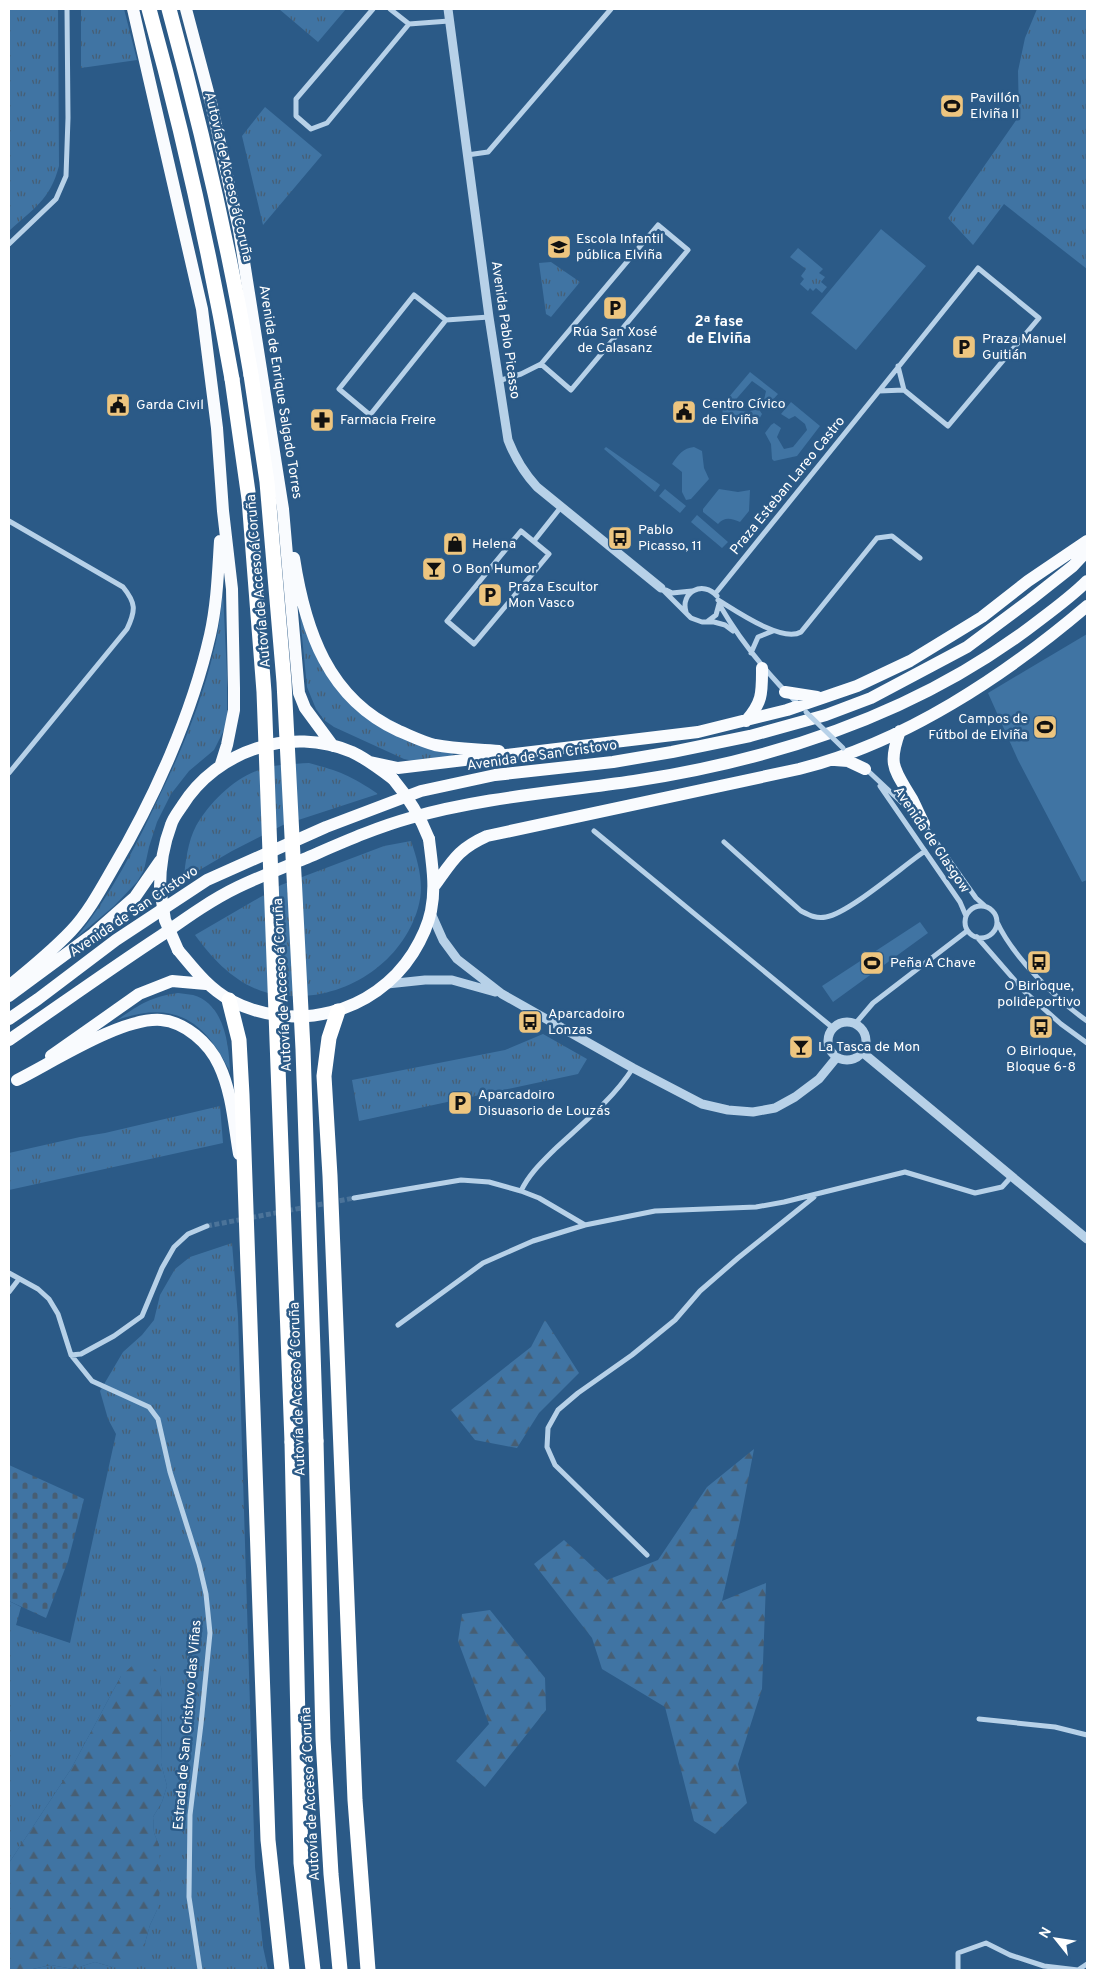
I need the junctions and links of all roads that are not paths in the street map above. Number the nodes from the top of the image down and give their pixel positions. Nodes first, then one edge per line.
1 (67, 9) edge
2 (133, 9) edge
3 (149, 9) edge
4 (169, 9) edge
5 (186, 9) edge
6 (373, 9) edge
7 (390, 9) edge
8 (448, 9) edge
9 (611, 9) edge
10 (449, 20) junction
11 (409, 24) junction
12 (467, 155) junction
13 (9, 244) edge
14 (489, 317) junction
15 (446, 320) junction
16 (541, 364) junction
17 (898, 366) junction
18 (498, 381) junction
19 (904, 390) junction
20 (879, 391) junction
21 (561, 507) junction
22 (283, 508) junction
23 (222, 511) junction
24 (9, 521) edge
25 (534, 541) junction
26 (1087, 541) edge
27 (1087, 550) edge
28 (920, 558) dead end
29 (1087, 581) edge
30 (661, 588) junction
31 (692, 591) junction
32 (715, 594) junction
33 (719, 602) junction
34 (1087, 606) edge
35 (687, 614) junction
36 (707, 622) junction
37 (773, 631) junction
38 (735, 632) junction
39 (751, 653) junction
40 (762, 668) junction
41 (785, 692) junction
42 (829, 696) junction
43 (803, 709) junction
44 (746, 721) junction
45 (900, 731) junction
46 (333, 746) junction
47 (846, 750) junction
48 (529, 753) junction
49 (833, 760) junction
50 (370, 762) junction
51 (220, 764) junction
52 (865, 768) junction
53 (9, 773) edge
54 (876, 779) junction
55 (924, 824) junction
56 (594, 831) dead end
57 (724, 842) dead end
58 (925, 851) junction
59 (160, 861) junction
60 (435, 885) junction
61 (984, 906) junction
62 (431, 913) junction
63 (966, 916) junction
64 (997, 922) junction
65 (968, 931) junction
66 (977, 937) junction
67 (206, 984) junction
68 (387, 984) junction
69 (9, 986) edge
70 (502, 994) junction
71 (9, 996) edge
72 (229, 1000) junction
73 (338, 1011) junction
74 (9, 1019) edge
75 (1087, 1021) edge
76 (855, 1024) junction
77 (833, 1028) junction
78 (9, 1040) edge
79 (1087, 1043) edge
80 (862, 1052) junction
81 (837, 1057) junction
82 (633, 1068) junction
83 (13, 1082) edge
84 (1012, 1176) junction
85 (244, 1183) junction
86 (521, 1191) junction
87 (817, 1195) junction
88 (354, 1198) tunnel mouth
89 (585, 1225) junction
90 (207, 1226) tunnel mouth
91 (1087, 1239) edge
92 (9, 1273) edge
93 (18, 1279) junction
94 (9, 1292) edge
95 (398, 1324) dead end
96 (72, 1355) junction
97 (647, 1555) dead end
98 (978, 1719) dead end
99 (1087, 1735) edge
100 (1087, 1964) edge
101 (200, 1970) edge
102 (282, 1970) edge
103 (313, 1970) edge
104 (340, 1970) edge
105 (368, 1970) edge
106 (958, 1970) edge

1 - 13 street
2 - 23 main road
3 - 103 highway, Autovía de Acceso á Coruña, bridge
4 - 104 highway, Autovía de Acceso á Coruña, bridge
5 - 22 main road, Avenida de Enrique Salgado Torres
6 - 11 street
7 - 11 street
8 - 10 street, Avenida Pablo Picasso
9 - 12 street
10 - 11 street
10 - 12 street, Avenida Pablo Picasso
12 - 14 street, Avenida Pablo Picasso
14 - 15 street
14 - 18 street, Avenida Pablo Picasso
15 - 15 street
16 - 16 street
16 - 18 street
17 - 19 street
17 - 19 street
17 - 20 street
18 - 21 street, Avenida Pablo Picasso
19 - 20 street
20 - 32 street, Praza Esteban Lareo Castro
21 - 25 street
21 - 30 street, Avenida Pablo Picasso
22 - 46 main road, Avenida de Enrique Salgado Torres
22 - 48 main road
23 - 51 main road
23 - 69 main road
24 - 53 street
25 - 25 street
26 - 42 main road
27 - 74 main road, Avenida de San Cristovo
28 - 37 street
29 - 78 main road
30 - 31 street
30 - 35 street, Avenida Pablo Picasso
31 - 32 street
31 - 35 street
32 - 33 street
33 - 36 street
33 - 37 street
33 - 38 street
34 - 45 main road
35 - 36 street
36 - 38 street
37 - 39 street
38 - 39 street
39 - 40 street
40 - 41 street
40 - 44 main road
41 - 42 main road
41 - 43 street
42 - 43 main road
43 - 44 main road
43 - 47 street, Avenida de Glasgow, bridge
44 - 48 main road
45 - 47 main road
45 - 55 main road
46 - 50 main road
46 - 51 main road
47 - 49 main road
47 - 52 street, Avenida de Glasgow
48 - 50 main road
49 - 52 main road
49 - 60 main road
50 - 60 main road, bridge
51 - 59 main road
52 - 54 street, Avenida de Glasgow
54 - 55 street, Avenida de Glasgow
54 - 58 street, Avenida de Glasgow
55 - 61 street, Avenida de Glasgow
56 - 77 street
57 - 58 street
58 - 63 street, Avenida de Glasgow
59 - 67 main road, bridge
59 - 71 main road
60 - 62 main road
61 - 63 street
61 - 64 street
62 - 68 main road
62 - 70 street
63 - 65 street
64 - 66 street
64 - 75 street
65 - 66 street
65 - 76 street
66 - 79 street
67 - 72 main road
67 - 83 main road
68 - 70 street
68 - 73 main road
70 - 82 street
72 - 73 main road
72 - 85 highway
73 - 105 highway
76 - 77 street
76 - 80 street
77 - 81 street
80 - 81 street
80 - 84 street
81 - 82 street
82 - 86 street
83 - 85 main road
84 - 87 street
84 - 91 street
85 - 102 highway
86 - 88 street
86 - 89 street
87 - 89 street
87 - 97 street
89 - 95 street
90 - 96 street
92 - 93 street, Estrada de San Cristovo das Viñas
93 - 94 street
93 - 96 street, Estrada de San Cristovo das Viñas
96 - 101 street, Estrada de San Cristovo das Viñas
98 - 99 street
100 - 106 street

